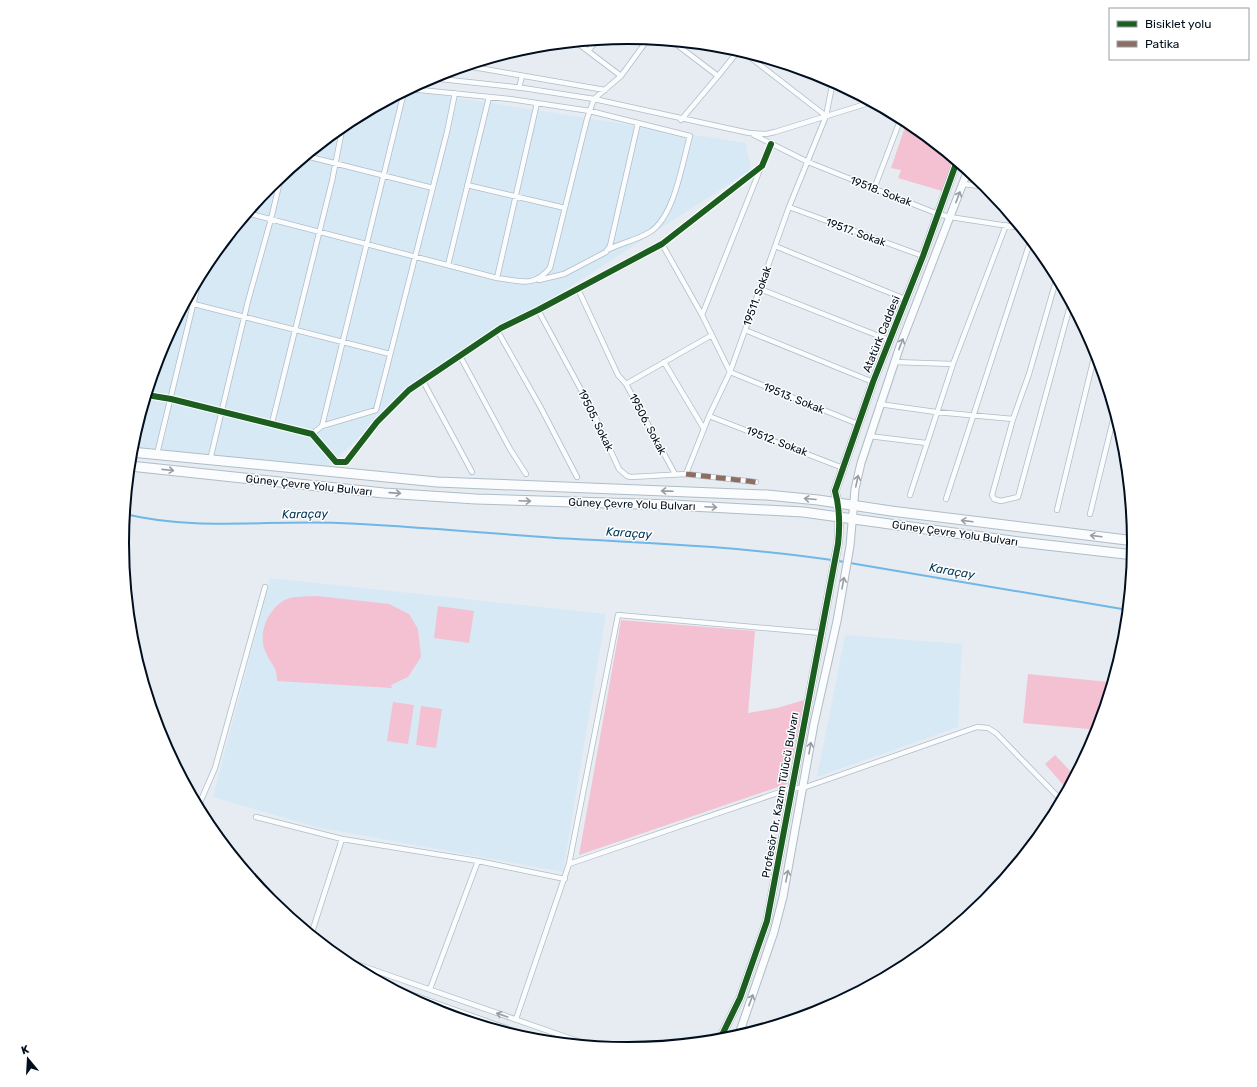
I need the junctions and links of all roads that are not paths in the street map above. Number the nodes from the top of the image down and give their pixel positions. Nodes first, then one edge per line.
1 (644, 44) edge
2 (593, 45) edge
3 (582, 46) edge
4 (679, 47) edge
5 (588, 51) junction
6 (736, 56) edge
7 (751, 60) edge
8 (478, 68) edge
9 (522, 76) junction
10 (621, 76) junction
11 (718, 76) junction
12 (444, 80) edge
13 (831, 87) edge
14 (519, 88) junction
15 (421, 90) edge
16 (604, 90) junction
17 (455, 93) junction
18 (489, 97) junction
19 (402, 99) edge
20 (594, 99) junction
21 (537, 103) junction
22 (865, 104) edge
23 (590, 111) junction
24 (826, 116) junction
25 (681, 120) junction
26 (638, 123) junction
27 (899, 124) edge
28 (748, 133) junction
29 (766, 134) junction
30 (341, 135) edge
31 (769, 142) junction
32 (311, 158) edge
33 (808, 162) junction
34 (335, 164) junction
35 (762, 166) junction
36 (956, 166) edge
37 (966, 175) edge
38 (384, 176) junction
39 (963, 184) junction
40 (467, 185) junction
41 (977, 186) edge
42 (279, 187) edge
43 (433, 188) junction
44 (874, 188) junction
45 (516, 196) junction
46 (789, 207) junction
47 (565, 208) junction
48 (253, 214) edge
49 (938, 214) junction
50 (950, 217) junction
51 (271, 219) junction
52 (1006, 225) junction
53 (1015, 227) edge
54 (320, 232) junction
55 (366, 244) junction
56 (662, 244) junction
57 (1029, 245) edge
58 (775, 246) junction
59 (607, 250) junction
60 (415, 256) junction
61 (923, 256) junction
62 (448, 265) junction
63 (497, 278) junction
64 (530, 283) junction
65 (1055, 284) edge
66 (578, 289) junction
67 (760, 289) junction
68 (195, 296) edge
69 (905, 299) junction
70 (193, 304) junction
71 (1069, 309) edge
72 (538, 310) junction
73 (702, 315) junction
74 (244, 318) junction
75 (296, 330) junction
76 (497, 330) junction
77 (745, 330) junction
78 (712, 335) junction
79 (889, 340) junction
80 (343, 342) junction
81 (390, 354) junction
82 (460, 356) junction
83 (1093, 360) edge
84 (664, 362) junction
85 (894, 362) junction
86 (953, 364) junction
87 (730, 372) junction
88 (423, 381) junction
89 (872, 382) junction
90 (626, 384) junction
91 (152, 396) edge
92 (171, 399) junction
93 (879, 404) junction
94 (222, 411) junction
95 (936, 412) junction
96 (709, 416) junction
97 (973, 416) junction
98 (1013, 419) junction
99 (1113, 422) edge
100 (272, 424) junction
101 (858, 424) junction
102 (322, 426) junction
103 (704, 429) junction
104 (312, 434) junction
105 (869, 436) junction
106 (926, 443) junction
107 (138, 453) edge
108 (157, 454) junction
109 (210, 460) junction
110 (135, 467) edge
111 (843, 468) junction
112 (472, 472) dead end
113 (526, 474) dead end
114 (675, 474) junction
115 (686, 474) junction
116 (576, 477) dead end
117 (756, 482) dead end
118 (910, 495) dead end
119 (946, 499) dead end
120 (838, 502) junction
121 (853, 504) junction
122 (1057, 510) dead end
123 (1090, 514) dead end
124 (839, 517) junction
125 (853, 520) junction
126 (1128, 540) edge
127 (838, 544) joint
128 (850, 546) joint
129 (1128, 554) edge
130 (265, 587) dead end
131 (821, 633) junction
132 (792, 788) junction
133 (803, 788) junction
134 (1058, 797) edge
135 (200, 800) edge
136 (256, 817) dead end
137 (342, 839) junction
138 (478, 861) junction
139 (569, 864) junction
140 (565, 879) junction
141 (313, 930) edge
142 (363, 966) edge
143 (430, 989) junction
144 (426, 1000) edge
145 (516, 1019) junction
146 (500, 1026) edge
147 (740, 1030) edge
148 (723, 1034) edge
149 (575, 1040) edge

1 - 10 street
2 - 5 street
3 - 5 street
4 - 11 street
5 - 10 street
6 - 11 street
7 - 24 street
8 - 9 street
9 - 14 street
9 - 16 street
10 - 16 street
11 - 25 street
12 - 14 street
13 - 24 street, 19511. Sokak
14 - 20 street
15 - 17 street
16 - 20 street
17 - 18 street
17 - 43 street
18 - 21 street
18 - 40 street
19 - 38 street
20 - 23 street
20 - 25 street
21 - 23 street
21 - 45 street
22 - 24 street
23 - 26 street
23 - 47 street
24 - 29 street
24 - 33 street, 19511. Sokak
25 - 28 street
26 - 59 street
26 - 59 street
27 - 44 street
28 - 29 street
28 - 31 street, 19518. Sokak
29 - 31 street
30 - 34 street
31 - 33 street, 19518. Sokak
31 - 35 street
32 - 34 street
33 - 44 street, 19518. Sokak
33 - 46 street, 19511. Sokak
34 - 38 street
34 - 54 street
35 - 56 street
35 - 73 street
36 - 49 street, Atatürk Caddesi
37 - 39 street, Atatürk Caddesi
38 - 43 street
38 - 55 street
39 - 41 street
50 -> 39 street, Atatürk Caddesi
40 - 45 street
40 - 62 street
42 - 51 street
43 - 60 street
44 - 49 street, 19518. Sokak
45 - 47 street
45 - 63 street
46 - 58 street, 19511. Sokak
46 - 61 street, 19517. Sokak
47 - 64 street
48 - 51 street
49 - 50 street, 19518. Sokak
49 - 61 street, Atatürk Caddesi
50 - 52 street, 19518. Sokak
85 -> 50 street, Atatürk Caddesi
51 - 54 street
51 - 74 street
52 - 53 street, 19518. Sokak
52 - 86 street
54 - 55 street
54 - 75 street
55 - 60 street
55 - 80 street
56 - 66 street
56 - 73 street
57 - 97 street
58 - 67 street, 19511. Sokak
58 - 69 street
59 - 64 street
60 - 62 street
60 - 81 street
61 - 69 street, Atatürk Caddesi
62 - 63 street
63 - 64 street
65 - 98 street
66 - 72 street
66 - 90 street, 19506. Sokak
67 - 77 street, 19511. Sokak
67 - 79 street
68 - 70 street
69 - 79 street, Atatürk Caddesi
70 - 74 street
70 - 92 street
71 - 98 street
72 - 76 street
72 - 114 street, 19505. Sokak
73 - 78 street
74 - 75 street
74 - 94 street
75 - 80 street
75 - 100 street
76 - 82 street
76 - 116 street
77 - 87 street, 19511. Sokak
77 - 89 street
78 - 84 street
78 - 87 street
79 - 89 street, Atatürk Caddesi
80 - 81 street
80 - 102 street
81 - 102 street
82 - 88 street
82 - 113 street
83 - 122 street
84 - 90 street
84 - 103 street
85 - 86 street
85 - 93 street, Atatürk Caddesi
86 - 95 street
87 - 96 street, 19511. Sokak
87 - 101 street, 19513. Sokak
88 - 104 street
88 - 112 street
89 - 101 street, Atatürk Caddesi
90 - 114 street, 19506. Sokak
91 - 92 street
92 - 94 street
92 - 108 street
93 - 95 street
93 - 105 street, Atatürk Caddesi
94 - 100 street
94 - 109 street
95 - 97 street
95 - 106 street
96 - 103 street, 19511. Sokak
96 - 111 street, 19512. Sokak
97 - 98 street
97 - 119 street
99 - 123 street
100 - 104 street
101 - 111 street, Atatürk Caddesi
102 - 104 street
103 - 115 street, 19511. Sokak
105 - 106 street
121 -> 105 street, Atatürk Caddesi
106 - 118 street
107 - 108 highway, Güney Çevre Yolu Bulvarı
108 - 109 highway, Güney Çevre Yolu Bulvarı
120 -> 109 highway, Güney Çevre Yolu Bulvarı
110 -> 124 highway, Güney Çevre Yolu Bulvarı
111 - 120 street, Atatürk Caddesi
114 - 115 street, 19505. Sokak
115 - 117 street, 19505. Sokak
120 - 121 highway, Güney Çevre Yolu Bulvarı
120 - 124 street, Atatürk Caddesi
121 - 125 street, Atatürk Caddesi
126 -> 121 highway, Güney Çevre Yolu Bulvarı
124 - 125 highway, Güney Çevre Yolu Bulvarı
124 - 127 street, Atatürk Caddesi
125 - 128 street, Atatürk Caddesi
125 - 129 highway, Güney Çevre Yolu Bulvarı
127 - 131 street, Profesör Dr. Kazım Tülücü Bulvarı
133 -> 128 street, Profesör Dr. Kazım Tülücü Bulvarı
130 - 135 street
131 - 132 street, Profesör Dr. Kazım Tülücü Bulvarı
131 - 139 street
132 - 133 street
132 - 139 street
132 - 148 street, Profesör Dr. Kazım Tülücü Bulvarı
133 - 134 street
147 -> 133 street, Profesör Dr. Kazım Tülücü Bulvarı
136 - 137 street
137 - 138 street
137 - 141 street
138 - 140 street
138 - 143 street
139 - 140 street
140 - 145 street
142 - 143 street
145 -> 143 street
144 - 146 street
145 - 149 street

